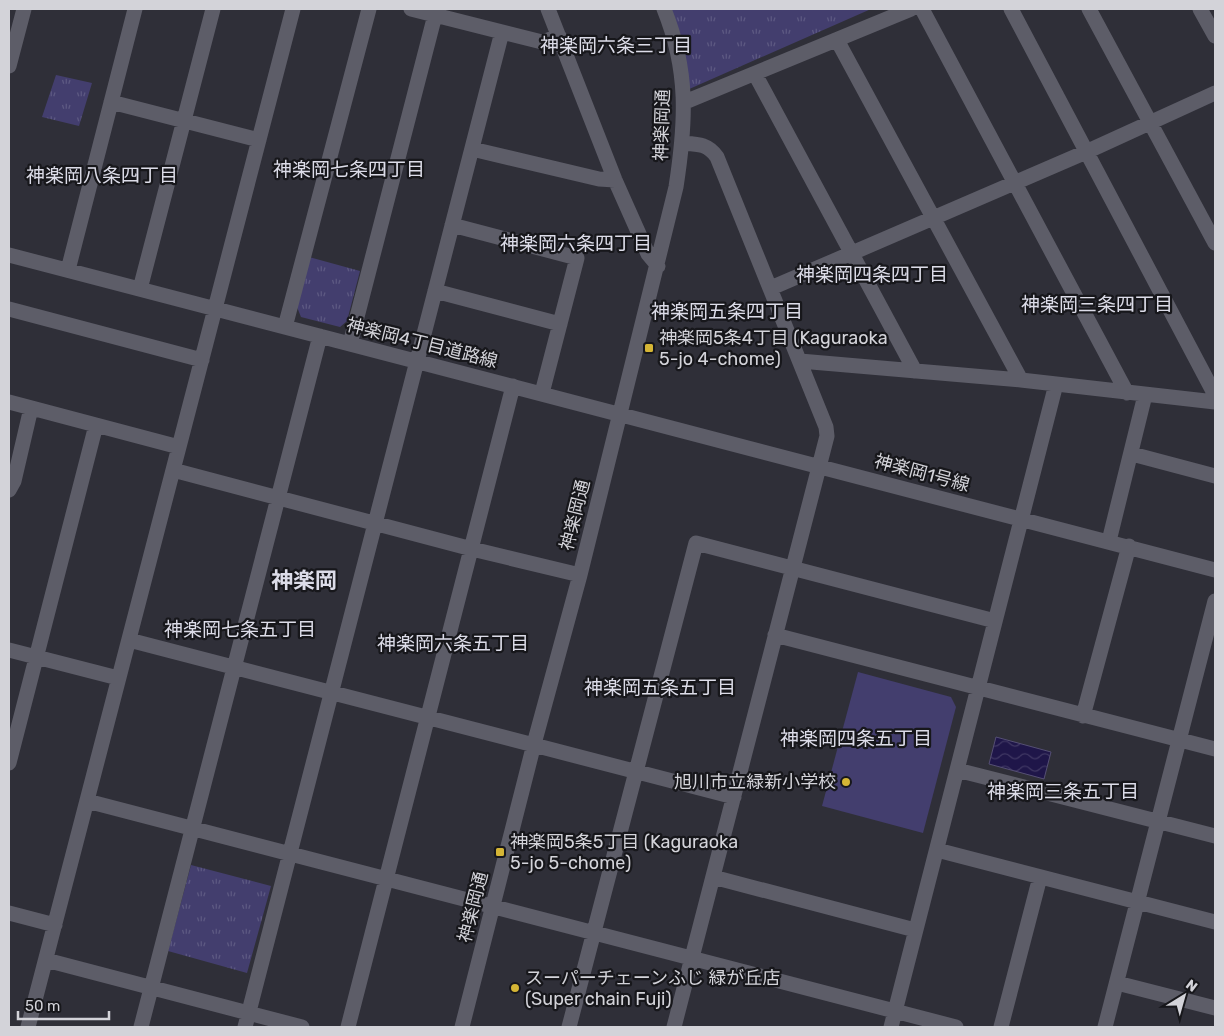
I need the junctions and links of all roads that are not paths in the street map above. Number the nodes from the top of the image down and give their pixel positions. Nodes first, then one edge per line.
1 (24, 9) edge
2 (135, 9) edge
3 (213, 9) edge
4 (293, 9) edge
5 (369, 9) edge
6 (410, 9) edge
7 (548, 9) edge
8 (664, 9) edge
9 (911, 9) edge
10 (922, 9) edge
11 (1010, 9) edge
12 (1089, 9) edge
13 (1200, 9) edge
14 (444, 14) edge
15 (502, 32) junction
16 (558, 36) junction
17 (1215, 36) edge
18 (837, 40) junction
19 (12, 42) edge
20 (9, 66) edge
21 (756, 74) junction
22 (1215, 93) edge
23 (111, 102) junction
24 (685, 102) junction
25 (185, 120) junction
26 (1150, 122) junction
27 (259, 140) junction
28 (682, 143) junction
29 (472, 148) junction
30 (1086, 152) junction
31 (615, 180) junction
32 (1016, 182) junction
33 (934, 217) junction
34 (452, 225) junction
35 (1215, 243) edge
36 (852, 253) junction
37 (9, 255) edge
38 (658, 266) junction
39 (68, 270) junction
40 (771, 288) junction
41 (140, 289) junction
42 (435, 291) junction
43 (9, 309) edge
44 (216, 310) junction
45 (560, 324) junction
46 (285, 327) junction
47 (320, 336) junction
48 (350, 344) junction
49 (202, 360) junction
50 (800, 361) junction
51 (417, 362) junction
52 (915, 371) junction
53 (1021, 380) junction
54 (1056, 384) junction
55 (513, 386) junction
56 (542, 393) junction
57 (1127, 393) junction
58 (1145, 395) junction
59 (1215, 395) edge
60 (9, 402) edge
61 (1215, 402) edge
62 (32, 408) junction
63 (620, 414) junction
64 (96, 425) junction
65 (179, 447) junction
66 (1132, 454) junction
67 (819, 466) junction
68 (173, 470) junction
69 (1215, 476) edge
70 (9, 490) edge
71 (280, 497) junction
72 (1022, 519) junction
73 (375, 523) junction
74 (1109, 541) junction
75 (1129, 546) junction
76 (472, 549) junction
77 (792, 569) junction
78 (1215, 570) edge
79 (580, 575) junction
80 (1215, 601) edge
81 (996, 621) junction
82 (775, 635) junction
83 (129, 640) junction
84 (9, 650) edge
85 (36, 657) junction
86 (234, 666) junction
87 (118, 678) junction
88 (979, 688) junction
89 (331, 693) junction
90 (426, 716) junction
91 (1082, 716) junction
92 (1179, 740) junction
93 (534, 744) junction
94 (1215, 749) edge
95 (9, 763) edge
96 (957, 770) junction
97 (636, 771) junction
98 (734, 797) junction
99 (86, 801) junction
100 (1157, 821) junction
101 (194, 828) junction
102 (1215, 836) edge
103 (937, 850) junction
104 (290, 853) junction
105 (713, 877) junction
106 (1040, 877) junction
107 (385, 878) junction
108 (1136, 902) junction
109 (493, 906) junction
110 (9, 912) edge
111 (1215, 922) edge
112 (55, 925) junction
113 (916, 930) junction
114 (594, 931) junction
115 (691, 959) junction
116 (46, 960) junction
117 (1117, 983) junction
118 (151, 989) junction
119 (1215, 1008) edge
120 (894, 1011) junction
121 (246, 1020) edge
122 (28, 1027) edge
123 (141, 1027) edge
124 (302, 1027) edge
125 (348, 1027) edge
126 (462, 1027) edge
127 (569, 1027) edge
128 (674, 1027) edge
129 (891, 1027) edge
130 (956, 1027) edge
131 (1001, 1027) edge
132 (1105, 1027) edge

1 - 19 street
2 - 23 street
3 - 25 street
4 - 27 street
5 - 46 street
6 - 14 street
7 - 16 street
8 - 24 street, 神楽岡通
9 - 18 street
10 - 32 street
11 - 30 street
12 - 26 street
13 - 17 street
14 - 15 street
14 - 48 street
15 - 16 street
15 - 29 street
16 - 31 street
18 - 21 street
18 - 33 street
19 - 20 street
21 - 24 street
21 - 36 street
22 - 26 street
23 - 25 street
23 - 39 street
24 - 28 street, 神楽岡通
25 - 27 street
25 - 41 street
26 - 30 street
26 - 35 street
27 - 44 street
28 - 38 street, 神楽岡通
28 - 40 street
29 - 31 street
29 - 34 street
30 - 32 street
30 - 59 street
31 - 38 street
32 - 33 street
32 - 57 street
33 - 36 street
33 - 53 street
34 - 42 street
34 - 45 street
36 - 40 street
36 - 52 street
37 - 39 street, 神楽岡4丁目道路線
38 - 63 street, 神楽岡通
39 - 41 street, 神楽岡4丁目道路線
40 - 50 street
41 - 44 street, 神楽岡4丁目道路線
42 - 45 street
42 - 51 street
43 - 49 street
44 - 46 street, 神楽岡4丁目道路線
44 - 49 street
45 - 56 street
46 - 47 street, 神楽岡4丁目道路線
47 - 48 street, 神楽岡4丁目道路線
47 - 71 street
48 - 51 street, 神楽岡4丁目道路線
49 - 65 street
50 - 52 street
50 - 67 street
51 - 55 street, 神楽岡4丁目道路線
51 - 73 street
52 - 53 street
53 - 54 street
54 - 57 street
54 - 72 street
55 - 56 street, 神楽岡4丁目道路線
55 - 76 street
56 - 63 street, 神楽岡4丁目道路線
57 - 58 street
58 - 61 street
58 - 66 street
60 - 62 street
62 - 64 street
62 - 70 street
63 - 67 street, 神楽岡1号線
63 - 79 street, 神楽岡通
64 - 65 street
64 - 85 street
65 - 68 street
66 - 69 street
66 - 74 street
67 - 72 street, 神楽岡1号線
67 - 77 street
68 - 71 street
68 - 83 street
71 - 73 street
71 - 86 street
72 - 74 street, 神楽岡1号線
72 - 81 street
73 - 76 street
73 - 89 street
74 - 75 street, 神楽岡1号線
75 - 78 street, 神楽岡1号線
75 - 91 street
76 - 79 street
76 - 90 street
77 - 81 street
77 - 82 street
77 - 97 street
79 - 93 street, 神楽岡通
80 - 92 street
81 - 88 street
82 - 88 street
82 - 98 street
83 - 86 street
83 - 87 street
84 - 85 street
85 - 87 street
85 - 95 street
86 - 89 street
86 - 101 street
87 - 99 street
88 - 91 street
88 - 96 street
89 - 90 street
89 - 104 street
90 - 93 street
90 - 107 street
91 - 92 street
92 - 94 street
92 - 100 street
93 - 97 street
93 - 109 street, 神楽岡通
96 - 100 street
96 - 103 street
97 - 98 street
97 - 114 street
98 - 105 street
99 - 101 street
99 - 112 street
100 - 102 street
100 - 108 street
101 - 104 street
101 - 118 street
103 - 106 street
103 - 113 street
104 - 107 street
104 - 121 street
105 - 113 street
105 - 115 street
106 - 108 street
106 - 131 street
107 - 109 street
107 - 125 street
108 - 111 street
108 - 117 street
109 - 114 street
109 - 126 street, 神楽岡通
110 - 112 street
112 - 116 street
113 - 120 street
114 - 115 street
114 - 127 street
115 - 120 street
115 - 128 street
116 - 118 street
116 - 122 street
117 - 119 street
117 - 132 street
118 - 121 street
118 - 123 street
120 - 129 street
120 - 130 street
121 - 124 street

